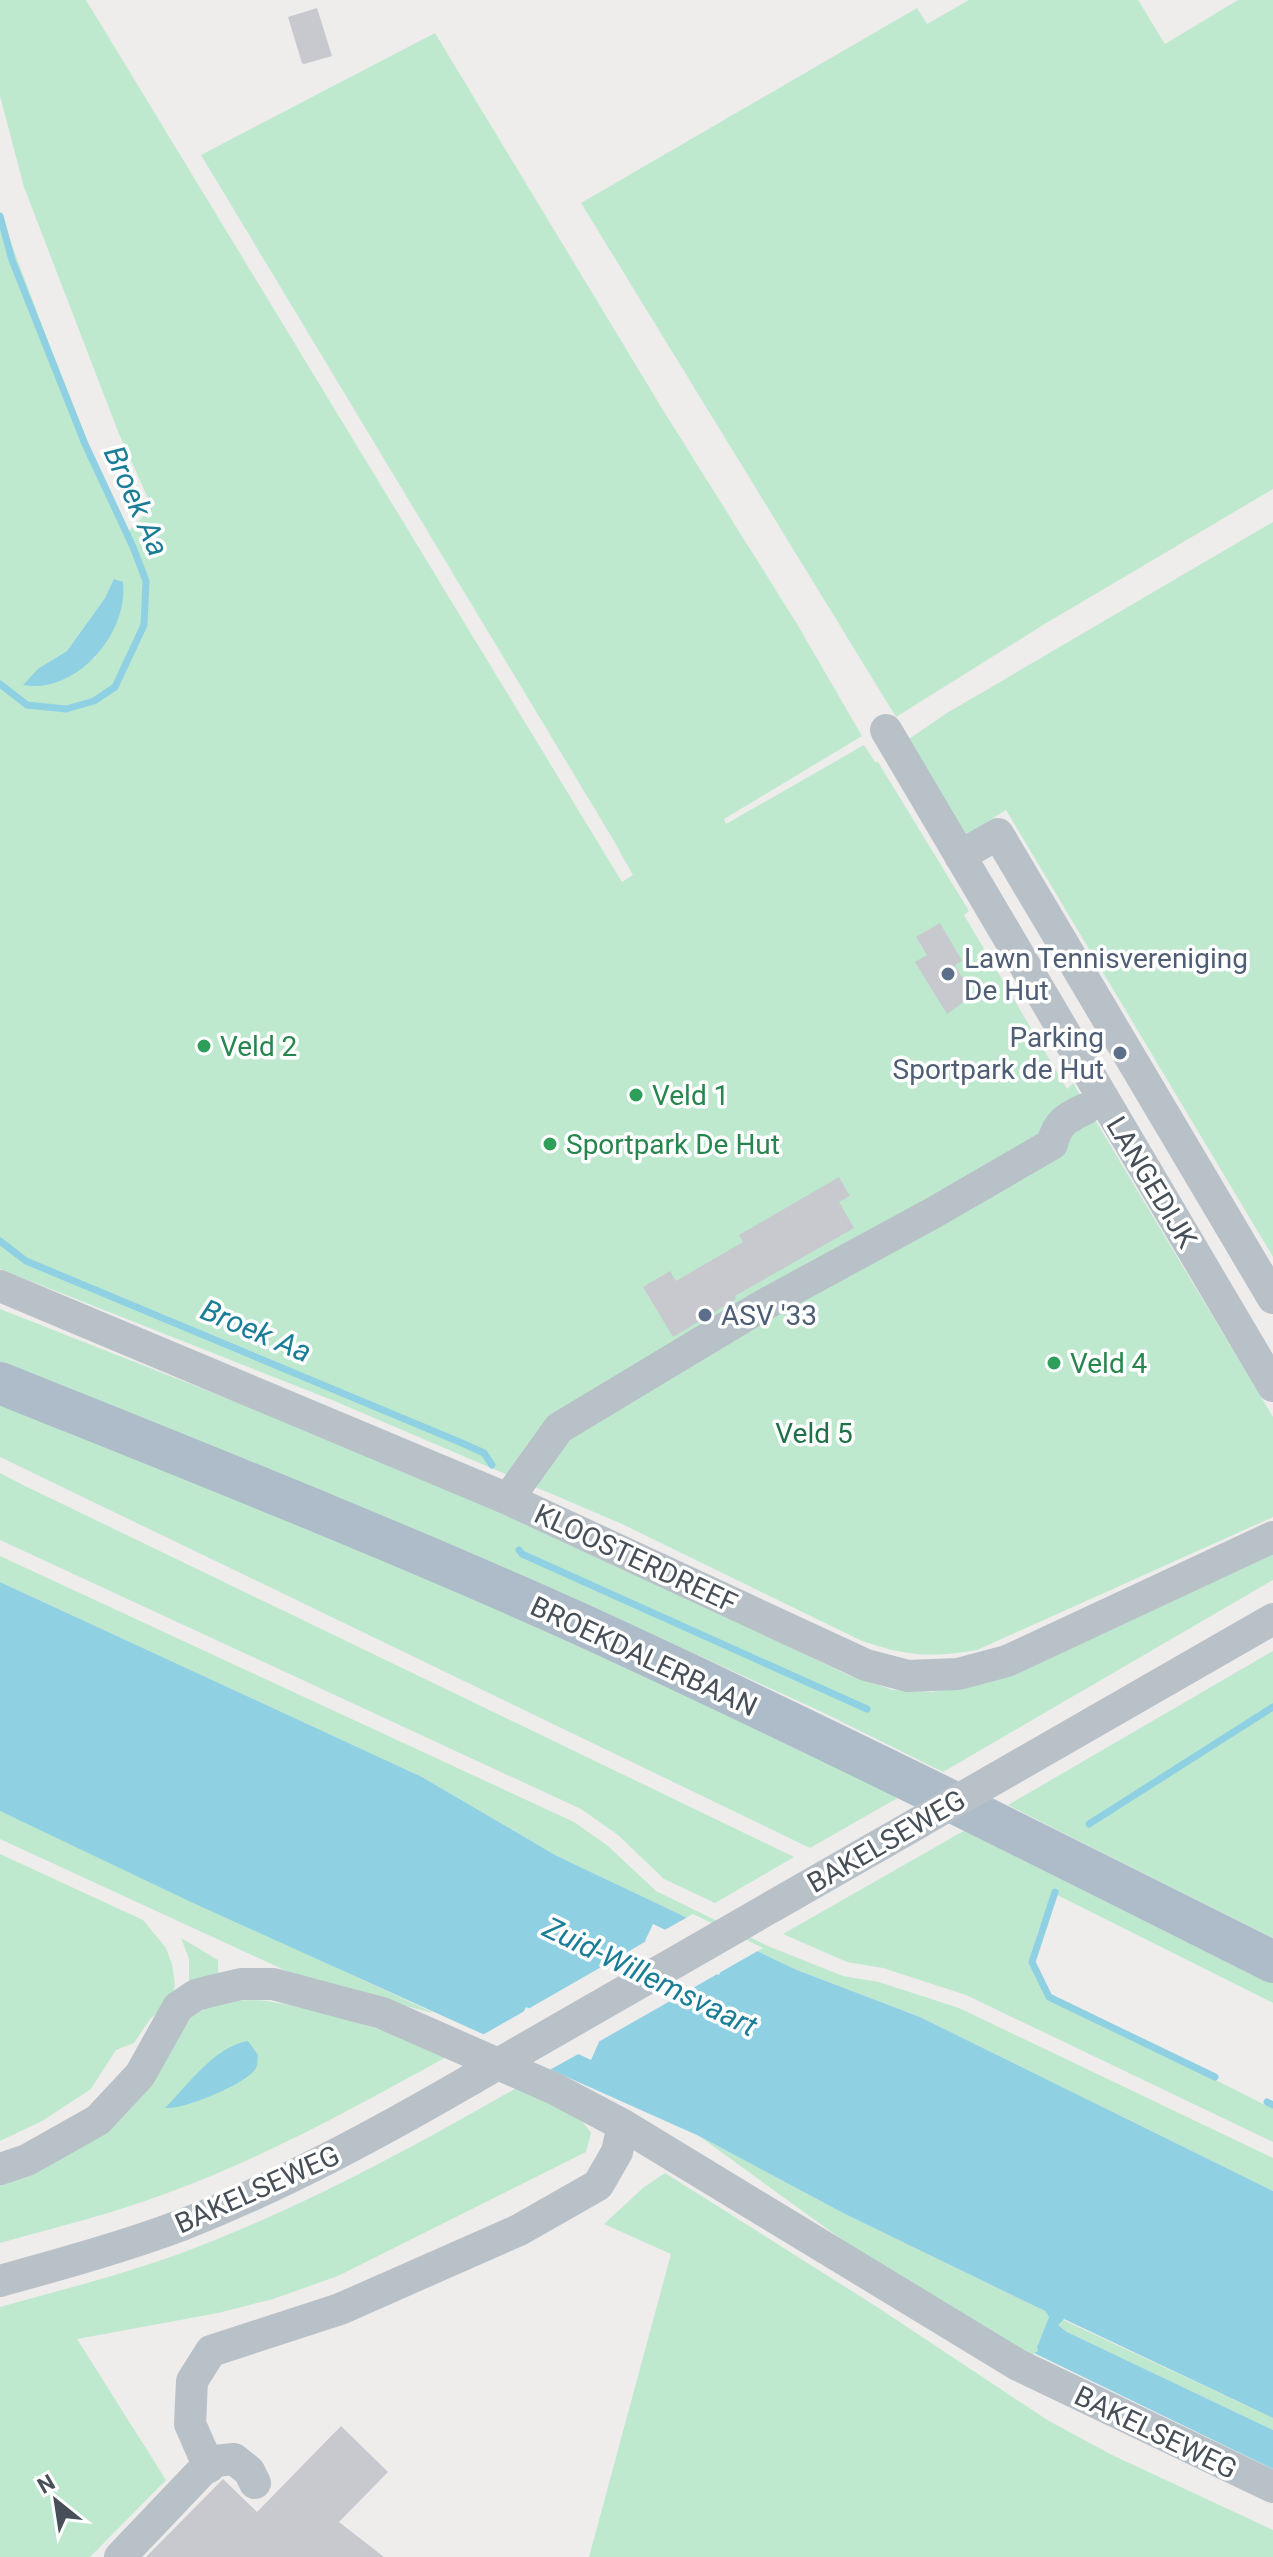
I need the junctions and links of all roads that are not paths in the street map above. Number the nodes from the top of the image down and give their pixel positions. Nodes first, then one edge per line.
1 (886, 730) dead end
2 (960, 856) junction
3 (1085, 1109) dead end
4 (0, 1286) edge
5 (1273, 1298) edge
6 (0, 1383) edge
7 (1273, 1386) edge
8 (508, 1499) junction
9 (1273, 1537) edge
10 (1273, 1619) edge
11 (1273, 1962) edge
12 (623, 2125) junction
13 (0, 2169) edge
14 (0, 2281) edge
15 (209, 2467) junction
16 (255, 2483) dead end
17 (1273, 2487) edge
18 (120, 2557) edge

1 - 2 street, LANGEDIJK
2 - 5 street
2 - 7 street, LANGEDIJK
3 - 8 street
4 - 8 street, KLOOSTERDREEF
6 - 11 main road, BROEKDALERBAAN
8 - 9 street, KLOOSTERDREEF
10 - 14 street, BAKELSEWEG, bridge
12 - 13 street, BAKELSEWEG
12 - 15 street
12 - 17 street, BAKELSEWEG
15 - 16 street
15 - 18 street

